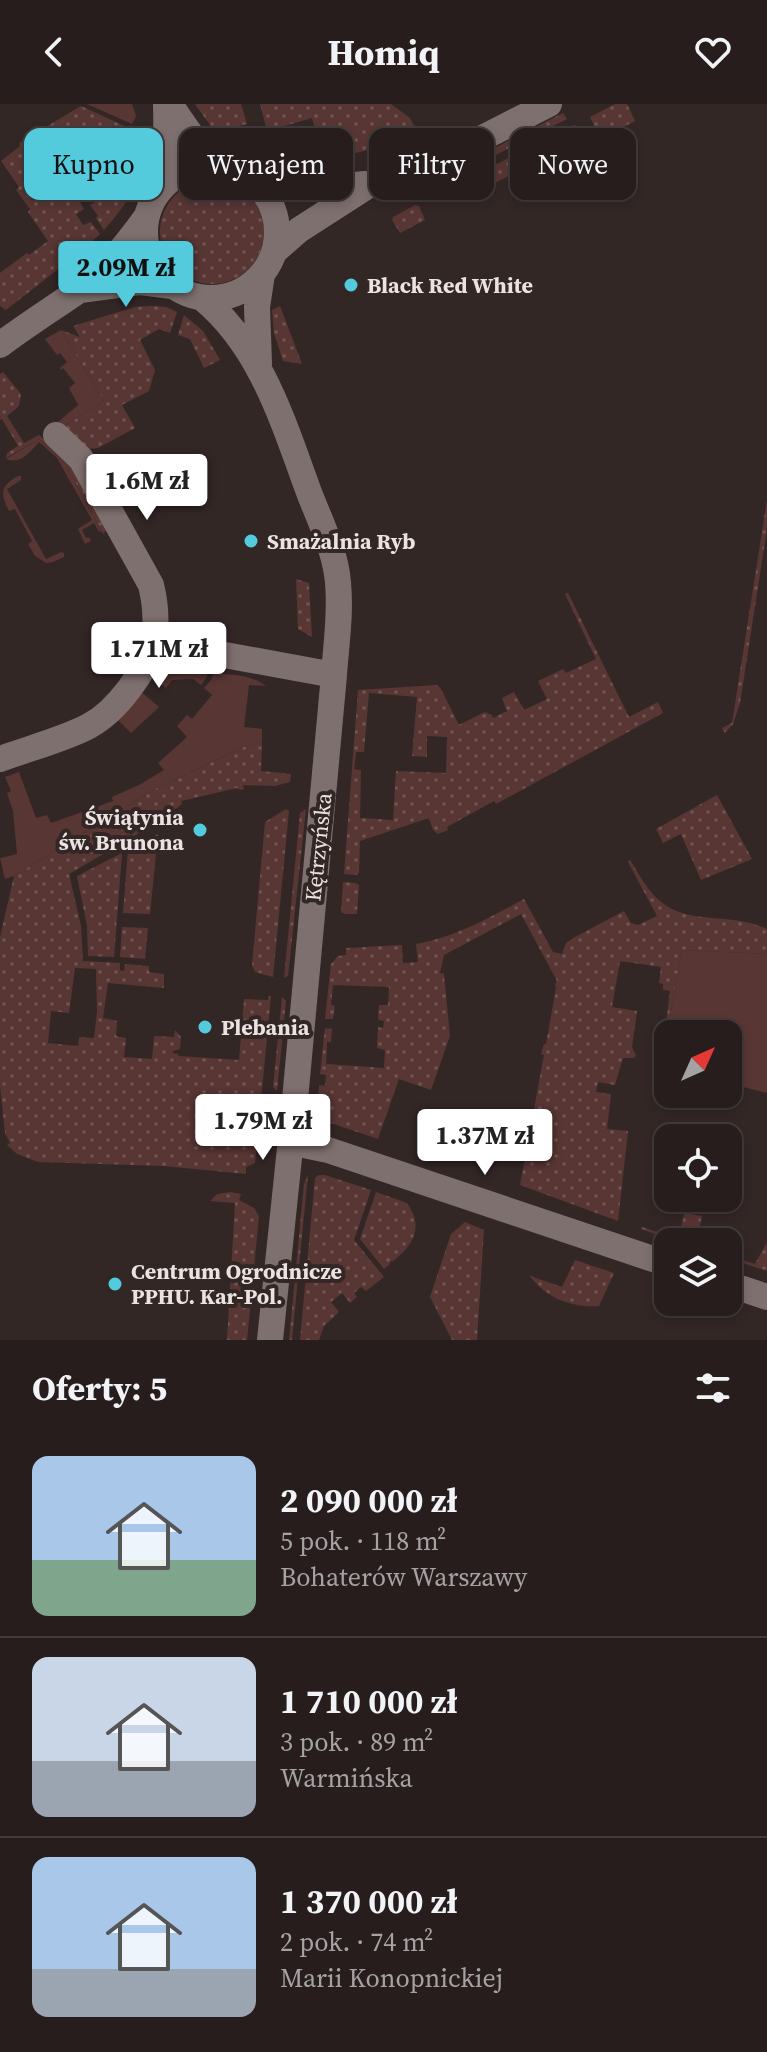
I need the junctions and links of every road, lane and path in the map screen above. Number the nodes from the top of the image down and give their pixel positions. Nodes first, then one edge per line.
1 (168, 104) edge
2 (549, 104) edge
3 (187, 128) edge
4 (494, 132) edge
5 (179, 174) edge
6 (369, 185) edge
7 (269, 200) edge
8 (152, 205) junction
9 (269, 263) junction
10 (172, 286) junction
11 (80, 290) junction
12 (202, 298) junction
13 (0, 345) edge
14 (260, 368) junction
15 (56, 435) dead end
16 (154, 642) junction
17 (334, 675) junction
18 (0, 759) edge
19 (290, 1142) junction
20 (654, 1259) edge
21 (742, 1289) edge
22 (767, 1297) edge
23 (270, 1340) edge

1 - 3 street
1 - 8 street
2 - 4 street
5 - 8 street
6 - 9 street
7 - 9 street
8 - 10 street
8 - 11 street
9 - 12 street
9 - 14 street, Kętrzyńska
10 - 11 street
10 - 12 street
11 - 13 street
12 - 14 street, Kętrzyńska
14 - 17 street, Kętrzyńska
15 - 16 street
16 - 17 street
16 - 18 street
17 - 19 street, Kętrzyńska
19 - 20 street
19 - 23 street, Kętrzyńska
21 - 22 street

